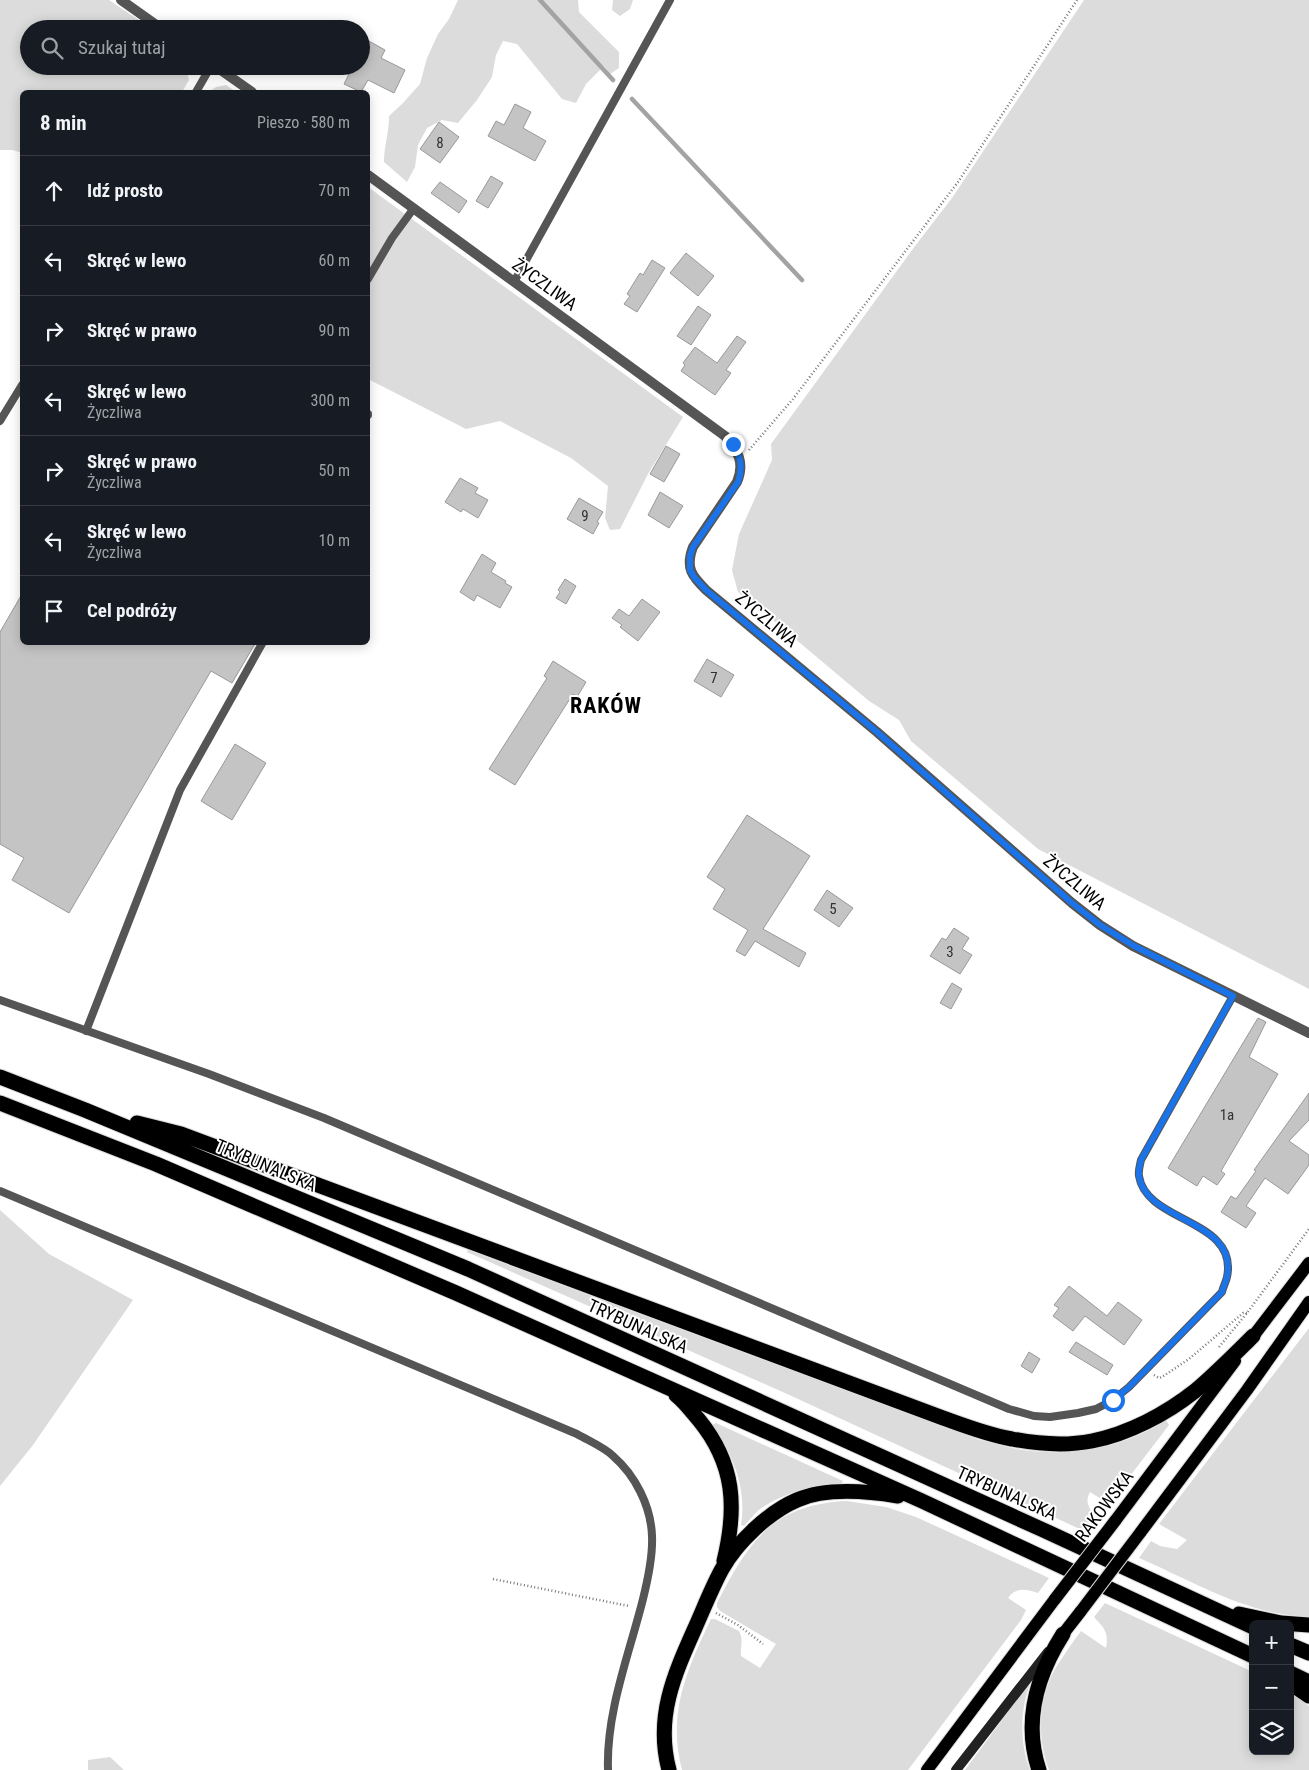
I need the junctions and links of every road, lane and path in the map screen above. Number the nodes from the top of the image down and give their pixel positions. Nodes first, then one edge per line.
1 (120, 0) edge
2 (670, 0) edge
3 (1077, 0) edge
4 (149, 20) edge
5 (206, 75) edge
6 (228, 75) edge
7 (197, 90) edge
8 (249, 90) edge
9 (370, 176) edge
10 (414, 208) junction
11 (370, 276) edge
12 (514, 282) junction
13 (20, 388) edge
14 (0, 420) edge
15 (739, 454) junction
16 (261, 645) edge
17 (1233, 996) junction
18 (0, 1000) edge
19 (86, 1031) junction
20 (1309, 1033) edge
21 (0, 1076) edge
22 (0, 1104) edge
23 (85, 1110) junction
24 (0, 1191) edge
25 (1309, 1262) edge
26 (1309, 1302) edge
27 (1247, 1313) dead end
28 (1253, 1336) junction
29 (1147, 1369) junction
30 (667, 1387) junction
31 (922, 1501) junction
32 (722, 1569) junction
33 (493, 1579) dead end
34 (1183, 1594) junction
35 (641, 1608) junction
36 (704, 1608) junction
37 (1249, 1625) edge
38 (1309, 1625) edge
39 (1063, 1634) junction
40 (763, 1644) dead end
41 (1294, 1647) edge
42 (1309, 1653) edge
43 (1249, 1654) edge
44 (1294, 1676) edge
45 (1309, 1682) edge
46 (1294, 1686) edge
47 (1309, 1696) edge
48 (608, 1770) edge
49 (669, 1770) edge
50 (927, 1770) edge
51 (956, 1770) edge
52 (1039, 1770) edge

1 - 4 street
2 - 12 lane
3 - 15 path
5 - 7 lane
6 - 8 street
9 - 10 street, ŻYCZLIWA
10 - 11 lane
10 - 12 street, ŻYCZLIWA
12 - 15 street, ŻYCZLIWA
13 - 14 lane
15 - 17 street, ŻYCZLIWA
16 - 19 lane
17 - 20 street, ŻYCZLIWA
17 - 29 lane
18 - 19 lane
19 - 29 lane
21 - 23 highway, TRYBUNALSKA
22 - 30 highway
23 - 28 highway
23 - 34 highway, TRYBUNALSKA
24 - 35 lane
25 - 28 main road, RAKOWSKA
26 - 39 main road, bridge
27 - 29 path
28 - 50 main road, RAKOWSKA, bridge
30 - 31 highway
30 - 32 highway
31 - 32 highway
31 - 43 highway
32 - 36 highway
33 - 35 path
34 - 37 highway, TRYBUNALSKA
34 - 38 highway
35 - 48 lane
36 - 40 path
36 - 49 highway
39 - 51 main road
39 - 52 highway
41 - 42 highway
44 - 45 highway
46 - 47 highway

